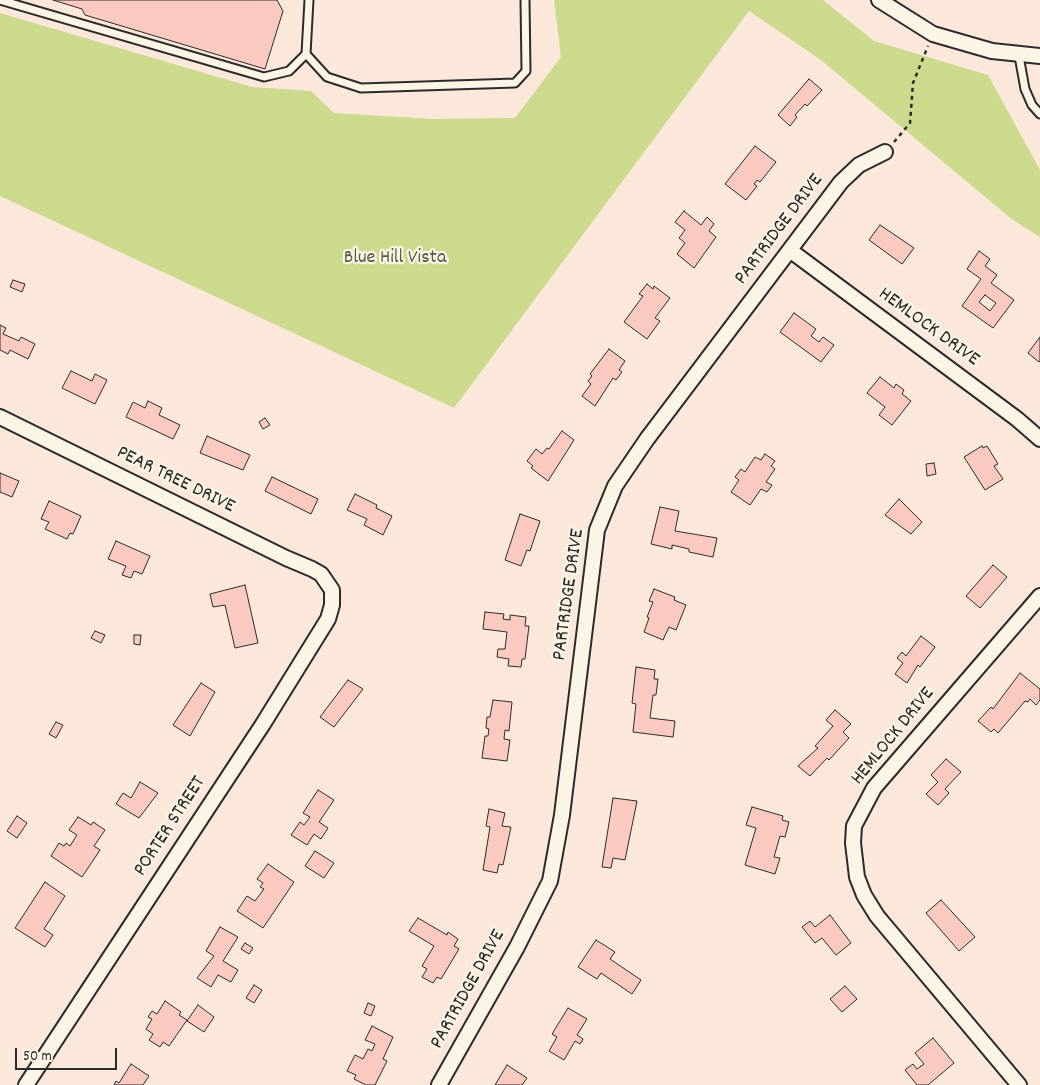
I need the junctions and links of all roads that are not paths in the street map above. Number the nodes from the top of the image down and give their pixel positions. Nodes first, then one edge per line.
1 (0, 0) edge
2 (309, 0) edge
3 (525, 0) edge
4 (879, 0) edge
5 (306, 54) junction
6 (1019, 56) junction
7 (1040, 56) edge
8 (1040, 114) edge
9 (885, 152) road end
10 (791, 251) junction
11 (0, 417) edge
12 (1040, 438) edge
13 (329, 584) joint
14 (1040, 596) edge
15 (26, 1085) edge
16 (439, 1085) edge
17 (1019, 1085) edge

1 - 5 lane
2 - 5 lane
3 - 5 lane
4 - 6 street
6 - 7 street
6 - 8 lane
9 - 10 street, PARTRIDGE DRIVE
10 - 12 street, HEMLOCK DRIVE
10 - 16 street, PARTRIDGE DRIVE
11 - 13 street, PEAR TREE DRIVE
13 - 15 street, PORTER STREET
14 - 17 street, HEMLOCK DRIVE

